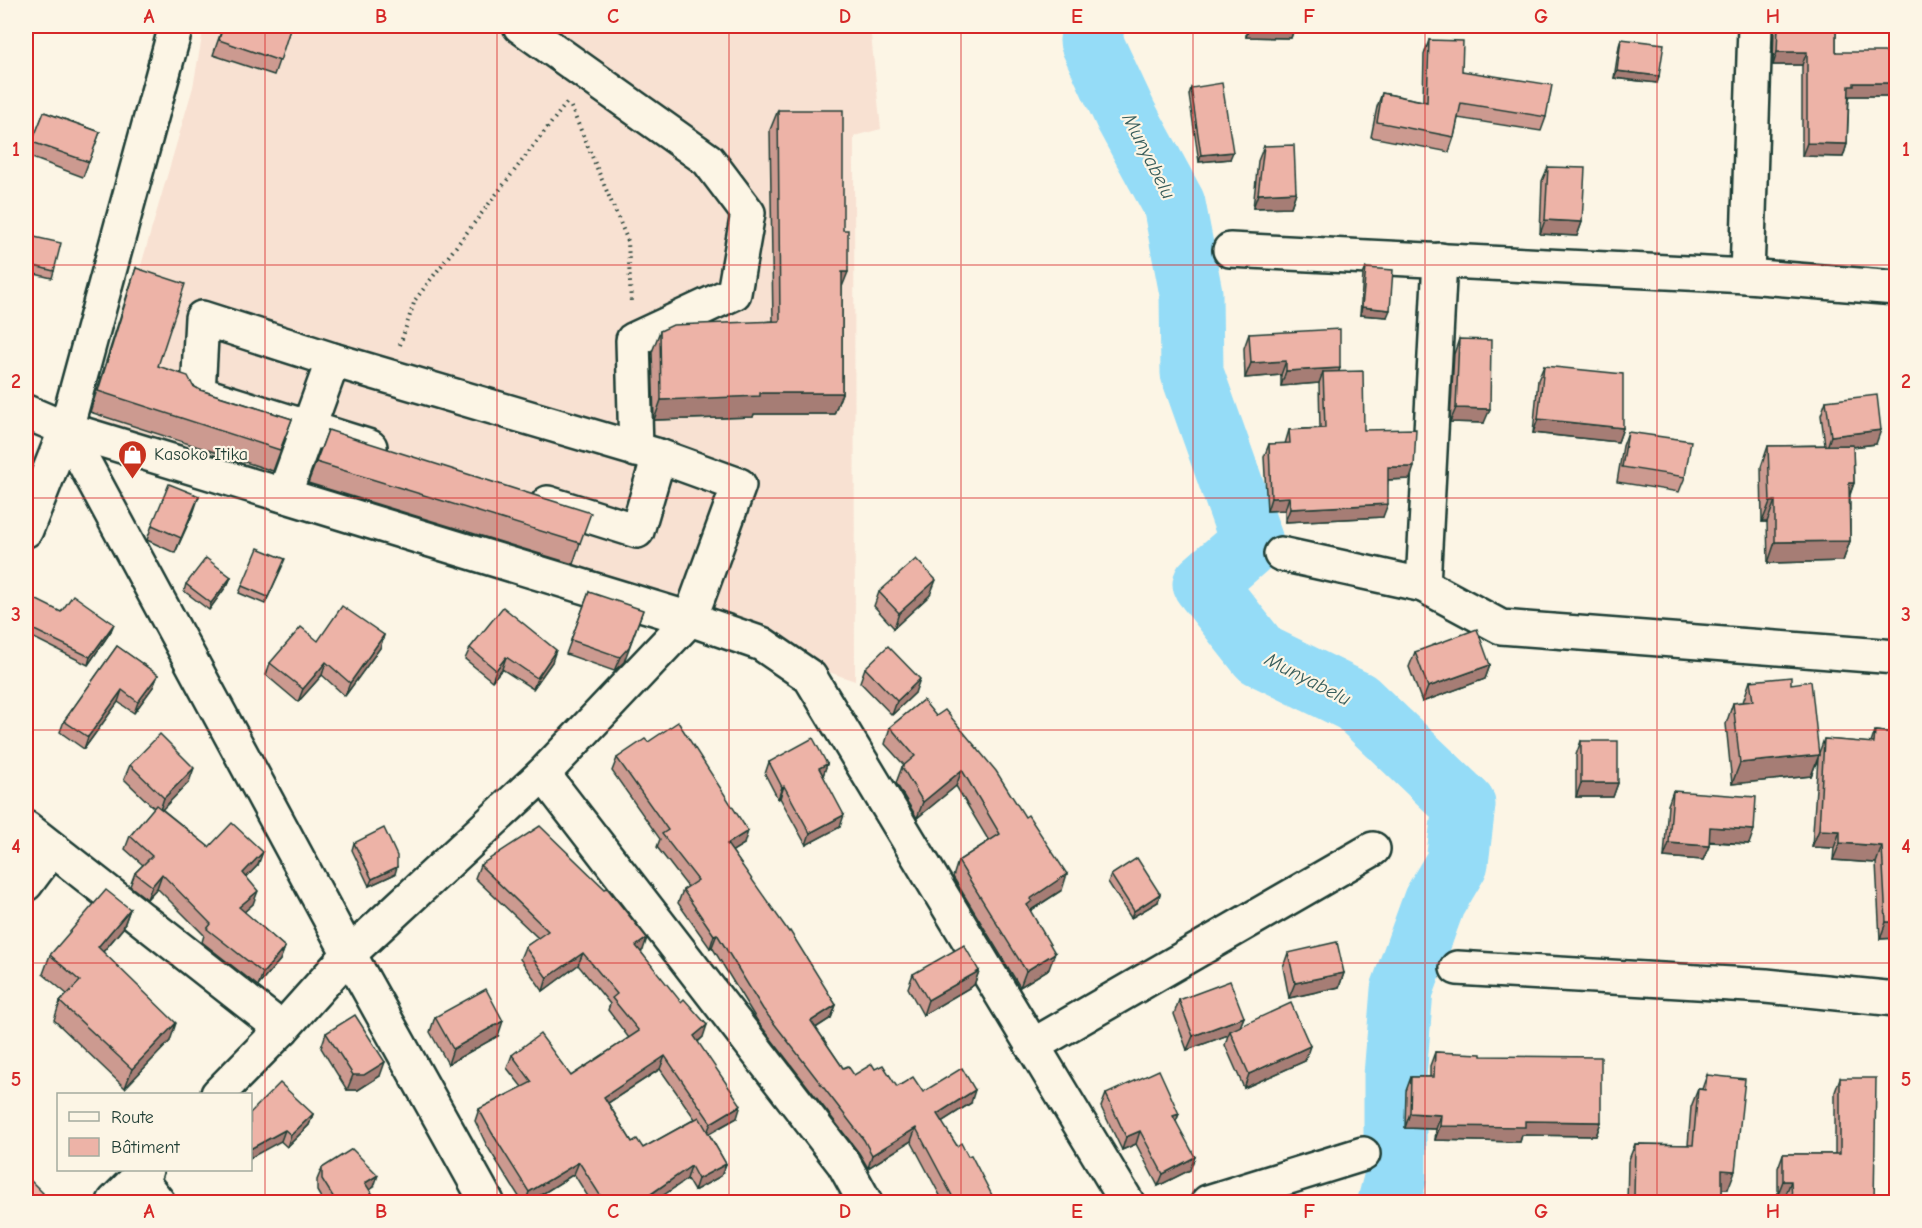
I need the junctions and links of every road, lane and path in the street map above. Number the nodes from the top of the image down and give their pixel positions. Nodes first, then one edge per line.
1 (176, 26) edge
2 (520, 26) edge
3 (1755, 26) edge
4 (1230, 250) dead end
5 (1440, 260) junction
6 (1747, 276) junction
7 (1896, 288) edge
8 (633, 340) junction
9 (333, 360) junction
10 (390, 377) junction
11 (26, 412) edge
12 (308, 428) junction
13 (66, 429) junction
14 (647, 453) junction
15 (399, 456) edge
16 (284, 495) junction
17 (524, 495) edge
18 (26, 530) edge
19 (1281, 554) dead end
20 (1424, 585) junction
21 (690, 619) junction
22 (1896, 657) edge
23 (543, 774) junction
24 (26, 828) edge
25 (52, 849) junction
26 (1372, 849) dead end
27 (26, 884) edge
28 (349, 954) junction
29 (1457, 968) dead end
30 (1896, 999) edge
31 (282, 1029) junction
32 (1032, 1046) junction
33 (220, 1093) edge
34 (1363, 1154) dead end
35 (142, 1173) edge
36 (114, 1203) edge
37 (158, 1203) edge
38 (488, 1203) edge
39 (865, 1203) edge
40 (1127, 1203) edge
41 (1208, 1203) edge

1 - 13 street
2 - 8 street
3 - 6 street
4 - 5 street
5 - 6 street
5 - 20 street
6 - 7 street
8 - 10 path
8 - 14 street
9 - 10 street
9 - 12 street
9 - 12 street
10 - 14 street
11 - 13 street
12 - 15 street
12 - 16 street
13 - 16 street
13 - 18 street
13 - 28 street
14 - 17 street
14 - 21 street
16 - 21 street
19 - 20 street
20 - 22 street
21 - 23 street
21 - 32 street
23 - 28 street
23 - 39 street
24 - 25 street
25 - 27 street
25 - 31 street
26 - 32 street
28 - 31 street
28 - 38 street
29 - 30 street
31 - 33 street
32 - 40 street
34 - 41 street
35 - 36 street
35 - 37 street

